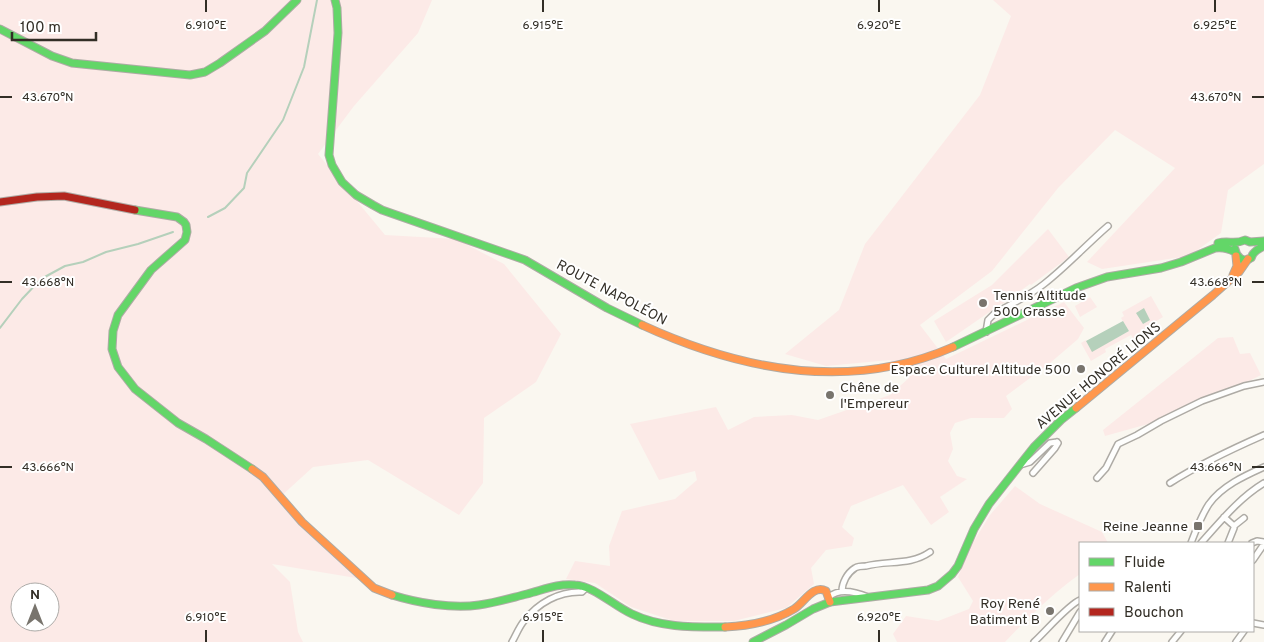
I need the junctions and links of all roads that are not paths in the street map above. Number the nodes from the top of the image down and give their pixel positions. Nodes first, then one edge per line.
1 (297, 0) edge
2 (334, 0) edge
3 (0, 29) edge
4 (0, 202) edge
5 (1108, 226) dead end
6 (1250, 242) junction
7 (1264, 242) edge
8 (1238, 243) junction
9 (1264, 246) edge
10 (1254, 253) junction
11 (1235, 254) junction
12 (1199, 255) junction
13 (1248, 259) junction
14 (1231, 278) junction
15 (986, 332) junction
16 (1264, 382) edge
17 (1264, 435) edge
18 (1020, 465) junction
19 (1264, 467) edge
20 (1034, 473) dead end
21 (1097, 478) dead end
22 (1170, 483) dead end
23 (1264, 483) edge
24 (1224, 517) junction
25 (1244, 518) dead end
26 (1234, 526) junction
27 (1191, 542) edge
28 (1202, 542) edge
29 (1228, 542) edge
30 (1264, 543) edge
31 (930, 552) dead end
32 (1254, 558) edge
33 (586, 588) junction
34 (842, 591) junction
35 (869, 597) junction
36 (830, 600) junction
37 (1079, 600) edge
38 (1079, 614) edge
39 (1180, 632) edge
40 (512, 642) edge
41 (753, 642) edge
42 (1034, 642) edge
43 (1062, 642) edge
44 (1172, 642) edge

1 - 3 main road
2 - 15 main road, ROUTE NAPOLÉON
4 - 33 main road
5 - 15 street
6 - 7 main road
6 - 8 main road
6 - 10 main road
8 - 11 main road
8 - 12 main road, ROUTE NAPOLÉON
9 - 10 main road
10 - 13 main road
11 - 12 main road, ROUTE NAPOLÉON
11 - 13 main road
11 - 14 main road
12 - 15 main road, ROUTE NAPOLÉON
13 - 14 main road, AVENUE HONORÉ LIONS
14 - 18 main road, AVENUE HONORÉ LIONS
16 - 21 street
17 - 22 street
18 - 20 street
18 - 35 main road, AVENUE HONORÉ LIONS
19 - 27 street
23 - 24 street
24 - 26 street
24 - 28 street
25 - 26 street
26 - 29 street
30 - 32 street
31 - 34 street
33 - 36 main road
33 - 40 street
34 - 35 street
34 - 36 street
35 - 36 main road, AVENUE HONORÉ LIONS
36 - 41 main road
37 - 42 street
38 - 43 street
39 - 44 street

